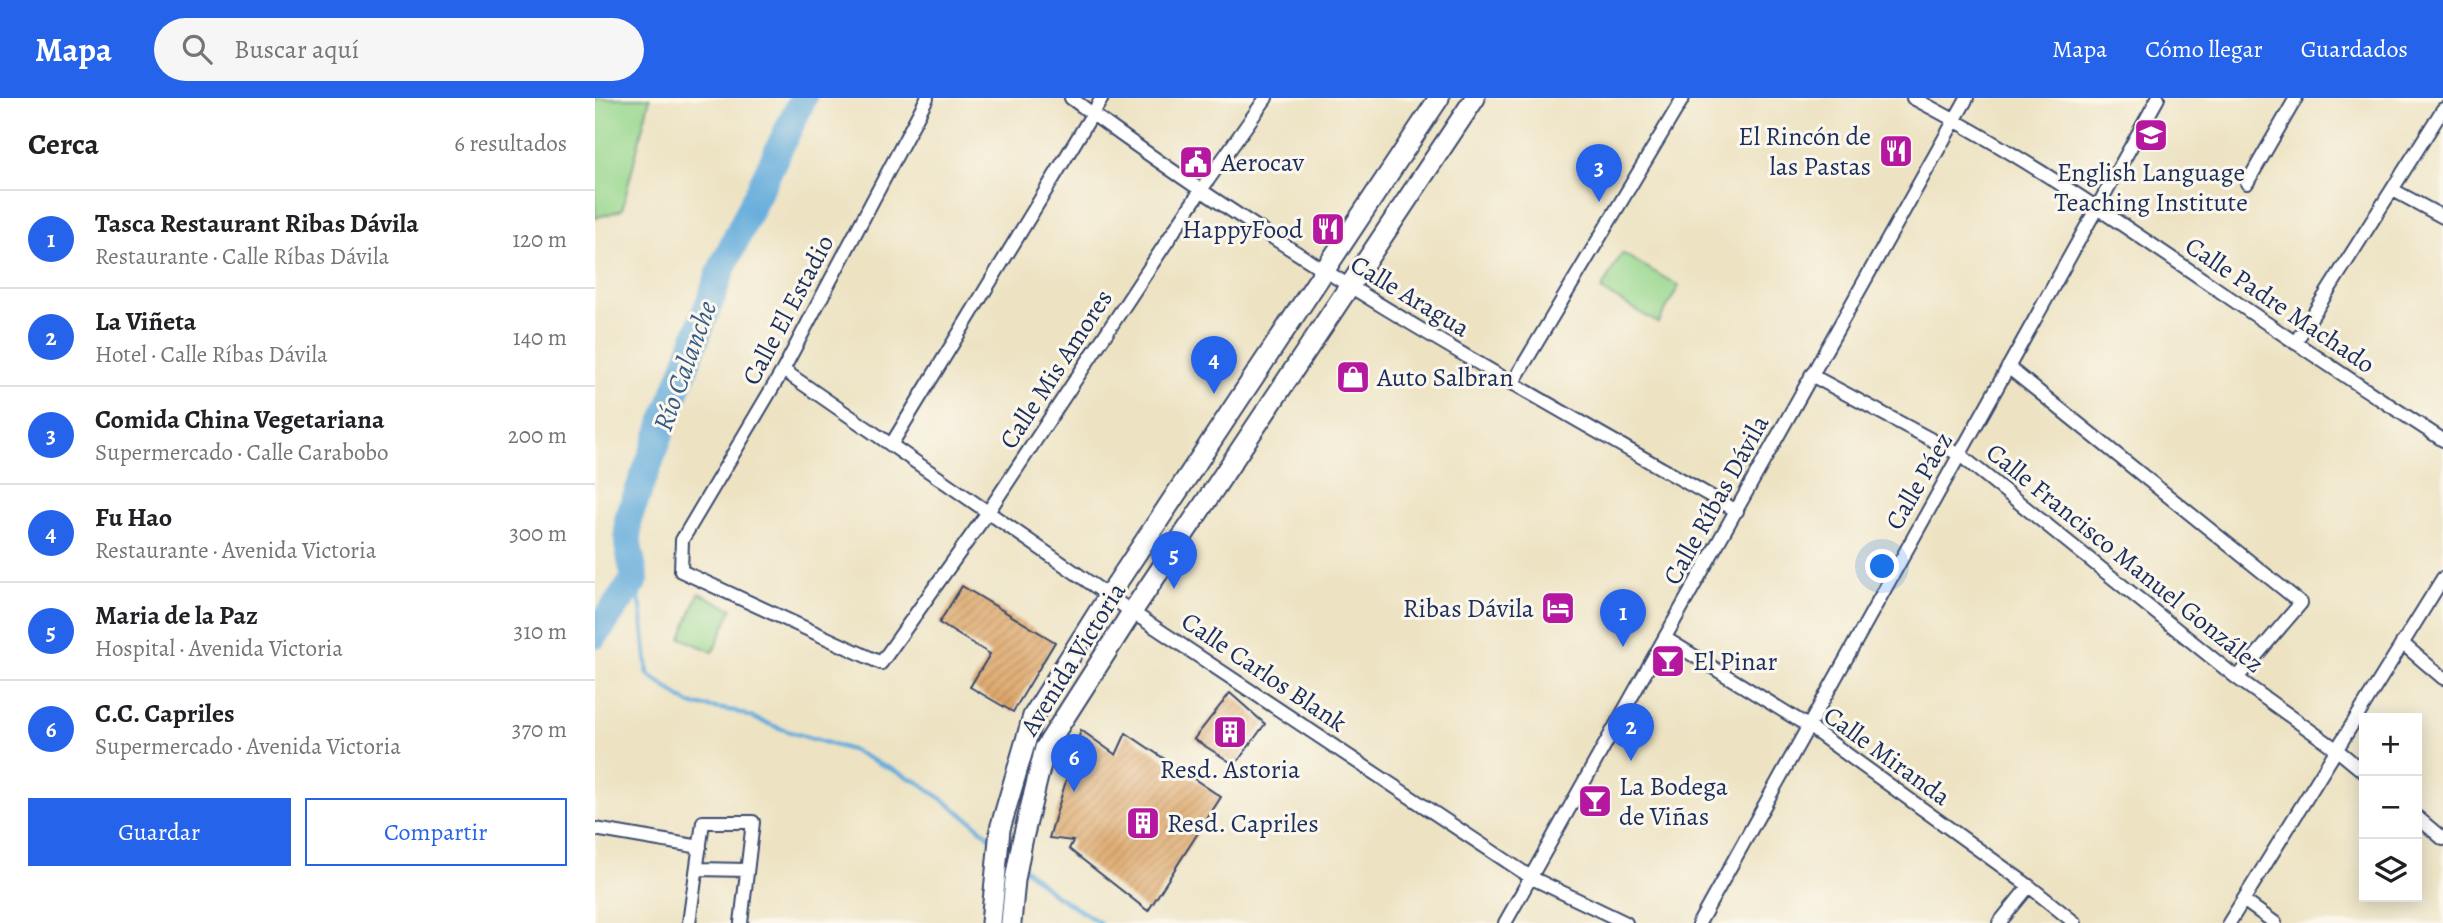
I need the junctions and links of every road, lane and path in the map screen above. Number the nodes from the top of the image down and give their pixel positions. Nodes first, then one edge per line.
1 (927, 98) edge
2 (1071, 98) edge
3 (1102, 98) edge
4 (1266, 98) edge
5 (1439, 98) edge
6 (1475, 98) edge
7 (1683, 98) edge
8 (1913, 98) edge
9 (1967, 98) edge
10 (2158, 98) edge
11 (2296, 98) edge
12 (2443, 110) edge
13 (1091, 113) junction
14 (1955, 120) junction
15 (2247, 183) dead end
16 (1201, 190) junction
17 (2393, 190) junction
18 (2098, 208) junction
19 (2443, 217) edge
20 (1324, 269) junction
21 (1349, 288) junction
22 (2295, 343) junction
23 (2008, 367) junction
24 (783, 370) junction
25 (1811, 375) junction
26 (1512, 384) junction
27 (2443, 440) edge
28 (891, 445) junction
29 (1960, 455) junction
30 (1737, 511) junction
31 (988, 512) junction
32 (2443, 578) edge
33 (1109, 595) junction
34 (1132, 612) junction
35 (1665, 638) junction
36 (2402, 643) junction
37 (881, 663) joint
38 (2237, 678) junction
39 (2443, 678) edge
40 (1808, 726) junction
41 (2336, 749) junction
42 (2359, 768) edge
43 (2422, 821) edge
44 (595, 829) edge
45 (2443, 839) edge
46 (700, 847) junction
47 (697, 869) junction
48 (747, 870) junction
49 (1532, 878) junction
50 (2029, 886) junction
51 (2243, 900) junction
52 (689, 923) edge
53 (741, 923) edge
54 (991, 923) edge
55 (1011, 923) edge
56 (1504, 923) edge
57 (1626, 923) edge
58 (1699, 923) edge
59 (1999, 923) edge
60 (2075, 923) edge
61 (2229, 923) edge
62 (2274, 923) edge

1 - 24 street, Calle El Estadio
2 - 13 street, Calle Aragua
3 - 13 street
4 - 16 street, Calle Mis Amores
5 - 20 main road, Avenida Victoria
6 - 21 main road, Avenida Victoria
7 - 26 street
8 - 14 street, Calle Padre Machado
9 - 14 street, Calle Ríbas Dávila
10 - 18 street, Calle Páez
11 - 15 street
12 - 17 street
13 - 16 street, Calle Aragua
13 - 28 street
14 - 18 street, Calle Padre Machado
14 - 25 street, Calle Ríbas Dávila
16 - 20 street, Calle Aragua
16 - 31 street, Calle Mis Amores
17 - 19 street
17 - 22 street
18 - 22 street, Calle Padre Machado
18 - 23 street, Calle Páez
20 - 21 street, Calle Aragua
20 - 33 main road, Avenida Victoria
21 - 26 street, Calle Aragua
21 - 34 main road, Avenida Victoria
22 - 27 street, Calle Padre Machado
23 - 29 street, Calle Páez
23 - 38 street
24 - 28 street, Calle Carlos Blank
24 - 37 street, Calle El Estadio
25 - 29 street, Calle Francisco Manuel González
25 - 30 street, Calle Ríbas Dávila
26 - 30 street, Calle Aragua
28 - 31 street, Calle Carlos Blank
29 - 38 street, Calle Francisco Manuel González
29 - 40 street, Calle Páez
30 - 35 street, Calle Ríbas Dávila
31 - 33 street, Calle Carlos Blank
31 - 37 street, Calle Mis Amores
32 - 36 street
33 - 34 street, Calle Carlos Blank
33 - 54 main road, Avenida Victoria
34 - 49 street, Calle Carlos Blank
34 - 55 main road, Avenida Victoria
35 - 40 street, Calle Miranda
35 - 49 street, Calle Ríbas Dávila
36 - 39 street
36 - 41 street
38 - 41 street, Calle Francisco Manuel González
40 - 50 street, Calle Miranda
40 - 58 street, Calle Páez
41 - 42 street, Calle Francisco Manuel González
41 - 51 street
43 - 45 street
44 - 46 street
46 - 47 street
46 - 48 street
47 - 48 street
47 - 52 street
48 - 53 street
49 - 56 street, Calle Ríbas Dávila
49 - 57 street, Calle Carlos Blank
50 - 59 street
50 - 60 street, Calle Miranda
51 - 61 street
51 - 62 street

